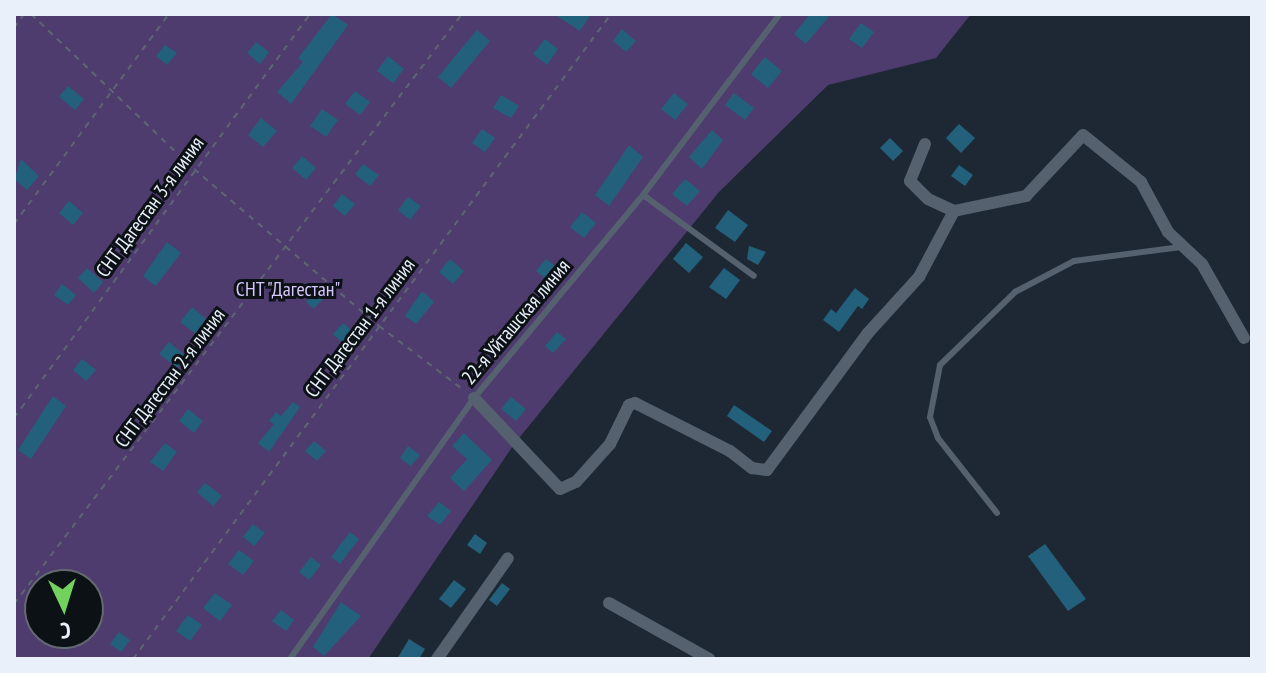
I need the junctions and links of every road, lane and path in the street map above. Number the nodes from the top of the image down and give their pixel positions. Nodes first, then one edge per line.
1 (24, 14) edge
2 (31, 14) edge
3 (169, 14) edge
4 (310, 14) edge
5 (462, 14) edge
6 (611, 14) edge
7 (780, 14) edge
8 (14, 28) edge
9 (112, 89) junction
10 (925, 144) dead end
11 (194, 169) junction
12 (643, 195) junction
13 (954, 211) junction
14 (14, 224) edge
15 (288, 247) junction
16 (1181, 247) junction
17 (754, 276) dead end
18 (379, 326) junction
19 (1244, 338) dead end
20 (474, 398) junction
21 (14, 418) edge
22 (997, 513) dead end
23 (508, 558) dead end
24 (609, 603) dead end
25 (14, 604) edge
26 (133, 659) edge
27 (290, 659) edge
28 (437, 659) edge
29 (709, 659) edge

1 - 8 path
2 - 9 path
3 - 9 path
4 - 11 path, СНТ Дагестан 3-я линия
5 - 15 path, СНТ Дагестан 2-я линия
6 - 18 path, СНТ Дагестан 1-я линия
7 - 12 lane, 22-я Уйташская линия
9 - 11 path
9 - 14 path
10 - 13 street
11 - 15 path
11 - 21 path, СНТ Дагестан 3-я линия
12 - 17 lane
12 - 20 lane, 22-я Уйташская линия
13 - 16 street
13 - 20 street
15 - 18 path
15 - 25 path, СНТ Дагестан 2-я линия
16 - 19 street
16 - 22 lane
18 - 20 path
18 - 26 path, СНТ Дагестан 1-я линия
20 - 27 lane, 22-я Уйташская линия
23 - 28 street
24 - 29 street

